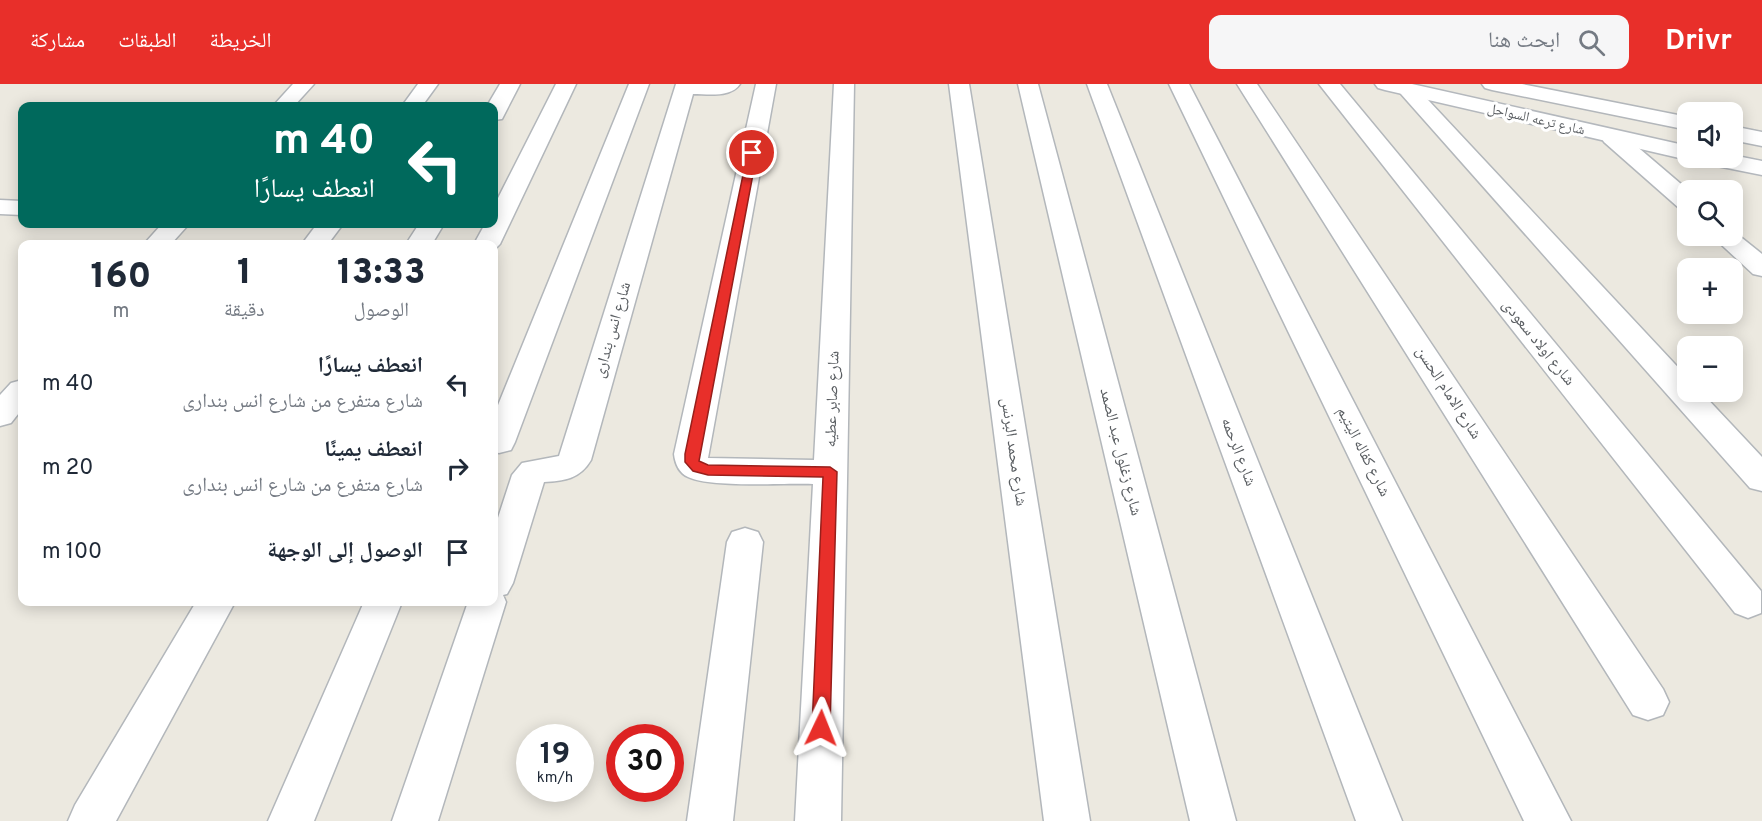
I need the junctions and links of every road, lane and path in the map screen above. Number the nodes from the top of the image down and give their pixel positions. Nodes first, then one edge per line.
1 (304, 84) edge
2 (428, 84) edge
3 (510, 84) edge
4 (566, 84) edge
5 (639, 84) edge
6 (730, 84) edge
7 (766, 84) edge
8 (844, 84) edge
9 (959, 84) edge
10 (1028, 84) edge
11 (1097, 84) edge
12 (1179, 84) edge
13 (1247, 84) edge
14 (1329, 84) edge
15 (1491, 84) edge
16 (1396, 87) edge
17 (1530, 89) edge
18 (288, 102) edge
19 (415, 102) edge
20 (498, 106) edge
21 (1677, 122) edge
22 (1743, 135) edge
23 (1612, 137) junction
24 (1762, 139) edge
25 (1677, 151) edge
26 (1743, 164) edge
27 (1762, 168) edge
28 (1677, 193) edge
29 (0, 207) edge
30 (18, 208) edge
31 (498, 222) edge
32 (172, 228) edge
33 (161, 240) edge
34 (1737, 246) edge
35 (1762, 268) edge
36 (18, 395) edge
37 (0, 415) edge
38 (499, 442) dead end
39 (830, 472) junction
40 (1762, 478) edge
41 (745, 542) dead end
42 (498, 571) edge
43 (1748, 602) dead end
44 (214, 606) edge
45 (381, 606) edge
46 (486, 606) edge
47 (1648, 702) dead end
48 (91, 821) edge
49 (291, 821) edge
50 (415, 821) edge
51 (710, 821) edge
52 (818, 821) edge
53 (1067, 821) edge
54 (1213, 821) edge
55 (1379, 821) edge
56 (1548, 821) edge

1 - 18 street
2 - 19 street
3 - 20 street
4 - 31 street
5 - 38 street
6 - 42 street, شارع انس بندارى
7 - 39 street
8 - 39 street, شارع صابر عطيه
9 - 53 street, شارع محمد البرنس
10 - 54 street, شارع زغلول عبد الصمد
11 - 55 street, شارع الرحمه
12 - 56 street, شارع كفاله اليتيم
13 - 47 street, شارع الامام الحسن
14 - 43 street, شارع اولاد سعودى
15 - 17 street, شارع ترعه السواحل
16 - 23 street, شارع ترعه السواحل
16 - 40 street
17 - 21 street, شارع ترعه السواحل
22 - 24 street
23 - 25 street, شارع ترعه السواحل
23 - 28 street
26 - 27 street
29 - 30 street
32 - 33 street
34 - 35 street
36 - 37 street
39 - 52 street, شارع صابر عطيه
41 - 51 street
44 - 48 street
45 - 49 street
46 - 50 street

